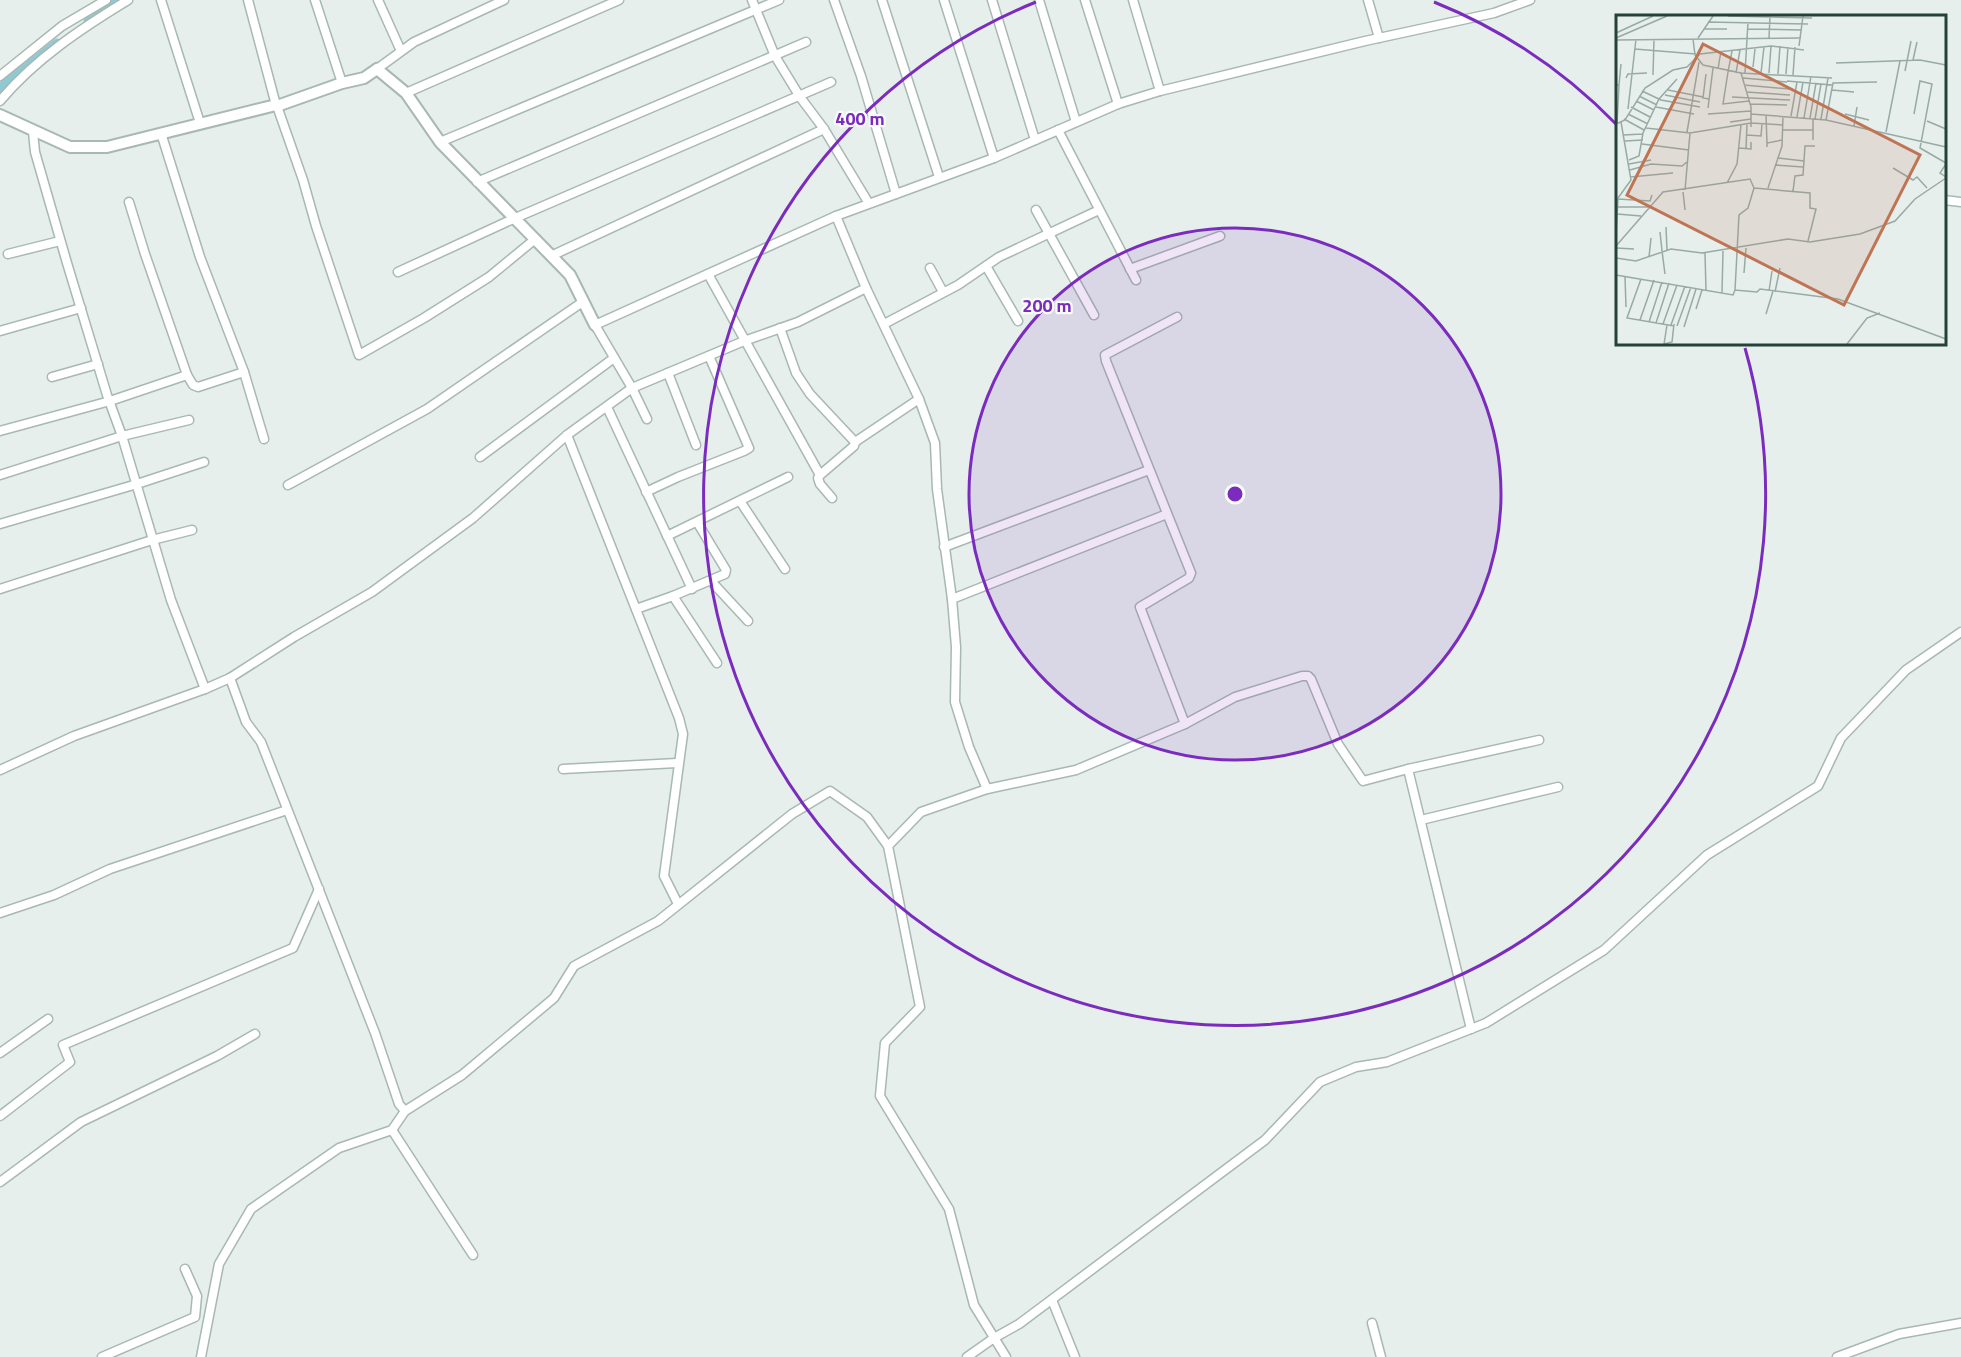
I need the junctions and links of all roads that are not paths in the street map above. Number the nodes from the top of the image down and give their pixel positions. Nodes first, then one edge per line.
1 (106, 0) edge
2 (128, 0) edge
3 (161, 0) edge
4 (248, 0) edge
5 (315, 0) edge
6 (378, 0) edge
7 (504, 0) edge
8 (620, 0) edge
9 (779, 0) edge
10 (834, 0) edge
11 (882, 0) edge
12 (944, 0) edge
13 (992, 0) edge
14 (1039, 0) edge
15 (1085, 0) edge
16 (1133, 0) edge
17 (1368, 0) edge
18 (1530, 0) edge
19 (754, 4) edge
20 (1379, 38) junction
21 (806, 42) dead end
22 (401, 51) junction
23 (775, 56) junction
24 (377, 69) junction
25 (0, 76) edge
26 (831, 82) dead end
27 (342, 83) junction
28 (1160, 91) junction
29 (406, 93) junction
30 (800, 97) junction
31 (0, 100) edge
32 (1118, 104) junction
33 (277, 106) junction
34 (0, 115) edge
35 (1076, 122) junction
36 (200, 123) junction
37 (824, 129) junction
38 (1058, 130) junction
39 (33, 132) junction
40 (161, 133) junction
41 (1035, 140) junction
42 (440, 142) junction
43 (994, 158) junction
44 (939, 177) junction
45 (477, 182) junction
46 (896, 194) junction
47 (1946, 200) edge
48 (1961, 201) edge
49 (129, 202) dead end
50 (868, 202) junction
51 (1036, 210) dead end
52 (1099, 210) junction
53 (836, 216) junction
54 (513, 219) junction
55 (1050, 233) junction
56 (1220, 236) dead end
57 (534, 240) junction
58 (60, 242) junction
59 (8, 254) dead end
60 (551, 256) junction
61 (986, 266) junction
62 (930, 268) dead end
63 (1130, 269) junction
64 (398, 272) dead end
65 (708, 274) junction
66 (1136, 280) dead end
67 (866, 288) junction
68 (943, 292) junction
69 (584, 301) junction
70 (81, 308) junction
71 (1094, 315) dead end
72 (1177, 318) dead end
73 (1018, 321) dead end
74 (884, 324) junction
75 (595, 325) junction
76 (780, 328) junction
77 (0, 331) edge
78 (744, 341) junction
79 (710, 356) junction
80 (614, 358) junction
81 (98, 364) junction
82 (244, 372) junction
83 (668, 373) junction
84 (187, 375) junction
85 (52, 377) dead end
86 (632, 388) junction
87 (919, 399) junction
88 (110, 401) junction
89 (607, 407) junction
90 (647, 419) dead end
91 (189, 420) dead end
92 (0, 430) edge
93 (567, 435) junction
94 (123, 436) junction
95 (264, 439) dead end
96 (855, 442) junction
97 (696, 445) dead end
98 (480, 457) dead end
99 (204, 462) dead end
100 (1149, 470) junction
101 (0, 475) edge
102 (820, 475) junction
103 (788, 477) dead end
104 (137, 484) junction
105 (288, 485) dead end
106 (646, 492) junction
107 (832, 498) dead end
108 (740, 501) junction
109 (1167, 514) junction
110 (697, 522) junction
111 (0, 524) edge
112 (192, 530) dead end
113 (667, 536) junction
114 (152, 540) junction
115 (944, 547) junction
116 (785, 569) dead end
117 (711, 581) junction
118 (692, 589) junction
119 (0, 590) edge
120 (673, 596) junction
121 (952, 599) junction
122 (636, 609) junction
123 (748, 621) dead end
124 (1961, 632) edge
125 (717, 663) dead end
126 (230, 678) junction
127 (205, 689) junction
128 (1185, 724) junction
129 (1539, 740) dead end
130 (677, 763) junction
131 (563, 769) dead end
132 (1408, 769) junction
133 (0, 770) edge
134 (1558, 787) dead end
135 (987, 789) junction
136 (287, 810) junction
137 (1421, 820) junction
138 (888, 846) junction
139 (319, 889) junction
140 (678, 904) junction
141 (0, 913) edge
142 (48, 1019) dead end
143 (1471, 1029) junction
144 (255, 1034) dead end
145 (0, 1053) edge
146 (405, 1111) junction
147 (0, 1116) edge
148 (392, 1130) junction
149 (0, 1182) edge
150 (472, 1255) dead end
151 (185, 1269) dead end
152 (1052, 1300) junction
153 (1372, 1323) dead end
154 (1961, 1323) edge
155 (993, 1338) junction
156 (102, 1357) edge
157 (201, 1357) edge
158 (967, 1357) edge
159 (1006, 1357) edge
160 (1075, 1357) edge
161 (1381, 1357) edge
162 (1837, 1357) edge

1 - 25 street
2 - 31 street
3 - 36 street
4 - 33 street
5 - 27 street
6 - 22 street
7 - 22 street
8 - 29 street
9 - 19 street
10 - 46 street
11 - 44 street
12 - 43 street
13 - 41 street
14 - 35 street
15 - 32 street
16 - 28 street
17 - 20 street
18 - 20 street
19 - 23 street
19 - 42 street
20 - 28 street
21 - 23 street
22 - 24 street
23 - 30 street
23 - 45 street
24 - 27 street
24 - 29 street
26 - 30 street
27 - 33 street
28 - 32 street
29 - 42 street
30 - 37 street
30 - 54 street
32 - 35 street
33 - 36 street
33 - 57 street
34 - 39 street
35 - 38 street
36 - 40 street
37 - 50 street
37 - 60 street
38 - 41 street
38 - 52 street
39 - 40 street
39 - 58 street
40 - 82 street
41 - 43 street
42 - 45 street
43 - 44 street
44 - 46 street
45 - 54 street
46 - 50 street
47 - 48 street
49 - 84 street
50 - 53 street
51 - 55 street
52 - 55 street
52 - 63 street
53 - 65 street
53 - 67 street
54 - 57 street
54 - 64 street
55 - 61 street
55 - 71 street
56 - 63 street
57 - 60 street
58 - 59 street
58 - 70 street
60 - 69 street
61 - 68 street
61 - 73 street
62 - 68 street
63 - 66 street
65 - 75 street
65 - 78 street
67 - 74 street
67 - 76 street
68 - 74 street
69 - 75 street
69 - 105 street
70 - 77 street
70 - 81 street
72 - 100 street
74 - 87 street
75 - 80 street
76 - 78 street
76 - 96 street
78 - 79 street
78 - 102 street
79 - 83 street
79 - 106 street
80 - 86 street
80 - 98 street
81 - 85 street
81 - 88 street
82 - 84 street
82 - 95 street
83 - 86 street
83 - 97 street
84 - 88 street
86 - 89 street
86 - 90 street
87 - 96 street
87 - 115 street
88 - 92 street
88 - 94 street
89 - 93 street
89 - 106 street
91 - 94 street
93 - 122 street
93 - 126 street
94 - 101 street
94 - 104 street
96 - 102 street
99 - 104 street
100 - 109 street
100 - 115 street
102 - 107 street
103 - 108 street
104 - 111 street
104 - 114 street
106 - 113 street
108 - 110 street
108 - 116 street
109 - 121 street
109 - 128 street
110 - 113 street
110 - 117 street
112 - 114 street
113 - 118 street
114 - 119 street
114 - 127 street
115 - 121 street
117 - 118 street
117 - 123 street
118 - 120 street
120 - 122 street
120 - 125 street
121 - 135 street
122 - 130 street
124 - 143 street
126 - 127 street
126 - 136 street
127 - 133 street
128 - 132 street
128 - 135 street
129 - 132 street
130 - 131 street
130 - 140 street
132 - 137 street
134 - 137 street
135 - 138 street
136 - 139 street
136 - 141 street
137 - 143 street
138 - 140 street
138 - 155 street
139 - 146 street
139 - 147 street
140 - 146 street
142 - 145 street
143 - 152 street
144 - 149 street
146 - 148 street
148 - 150 street
148 - 157 street
151 - 156 street
152 - 155 street
152 - 160 street
153 - 161 street
154 - 162 street
155 - 158 street
155 - 159 street

